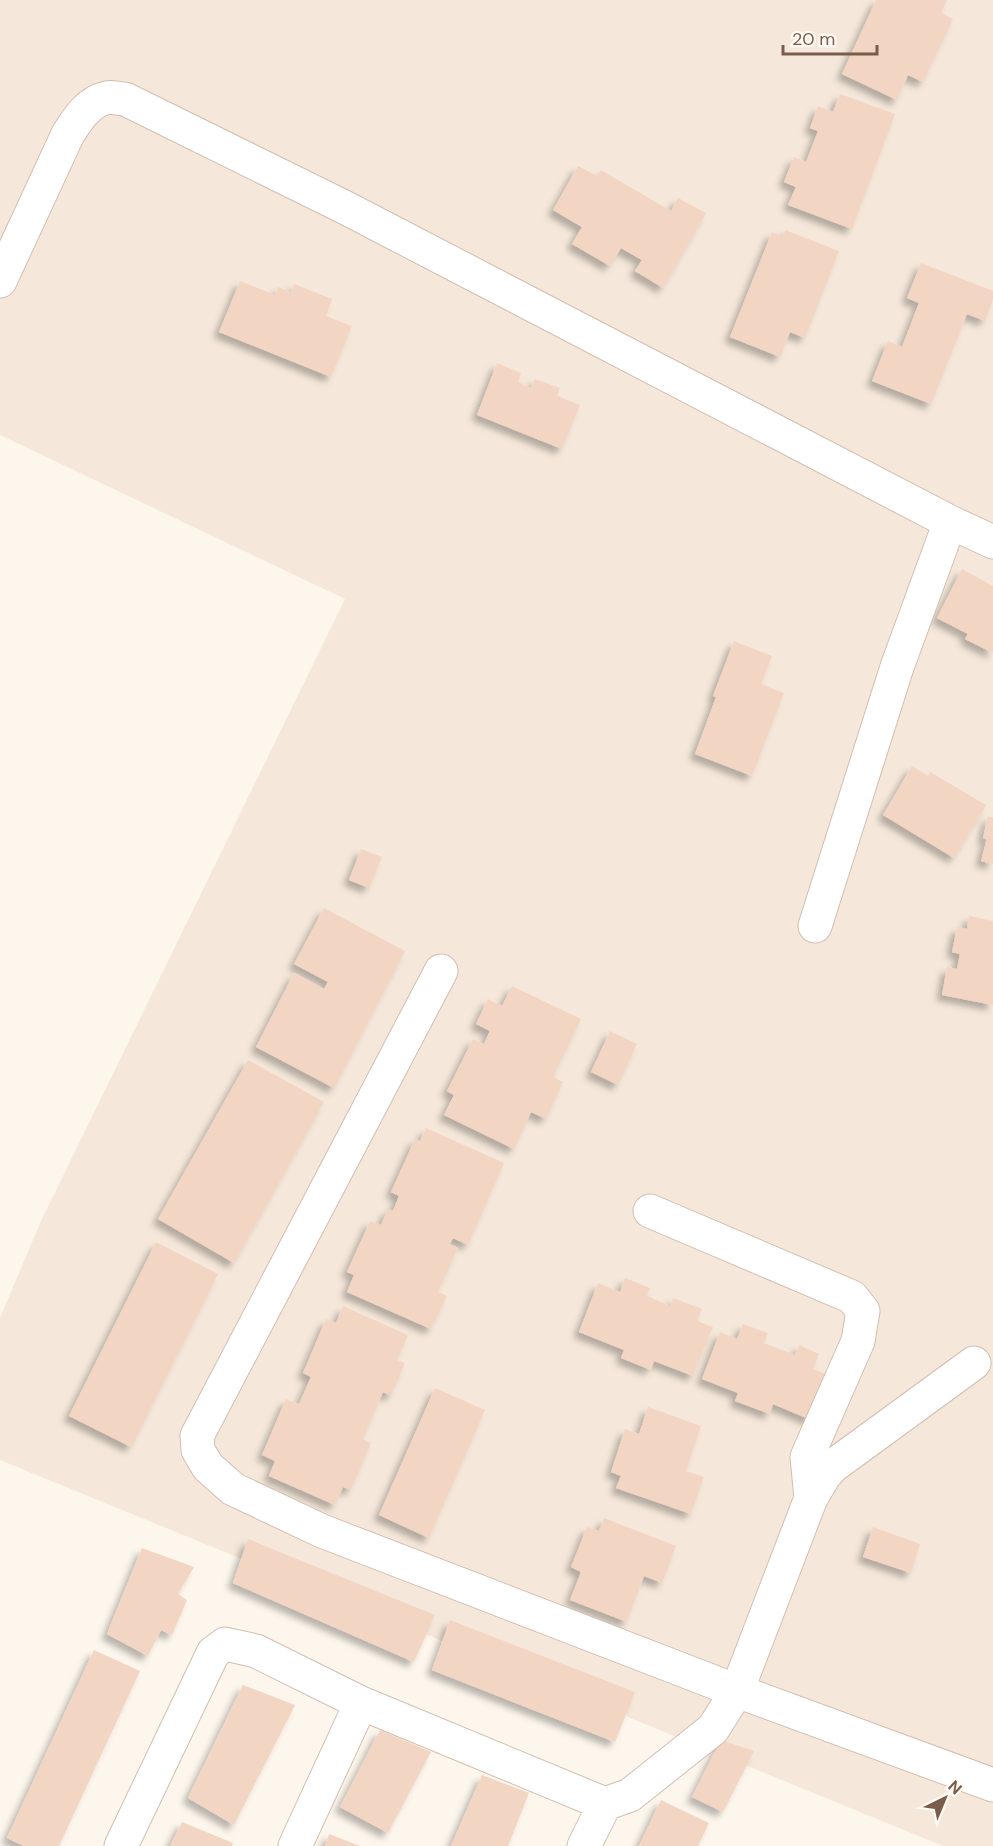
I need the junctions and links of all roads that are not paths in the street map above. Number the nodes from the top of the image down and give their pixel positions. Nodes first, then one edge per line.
1 (0, 281) edge
2 (950, 522) junction
3 (993, 542) edge
4 (815, 926) dead end
5 (441, 971) dead end
6 (650, 1211) dead end
7 (975, 1363) dead end
8 (812, 1498) junction
9 (737, 1691) junction
10 (361, 1703) junction
11 (993, 1785) edge
12 (605, 1804) junction
13 (121, 1846) edge
14 (295, 1846) edge
15 (584, 1846) edge

1 - 2 street
2 - 3 street
2 - 4 street
5 - 9 street
6 - 8 street
7 - 8 street
8 - 9 street
9 - 11 street
9 - 12 street
10 - 12 street
10 - 13 street
10 - 14 street
12 - 15 street

